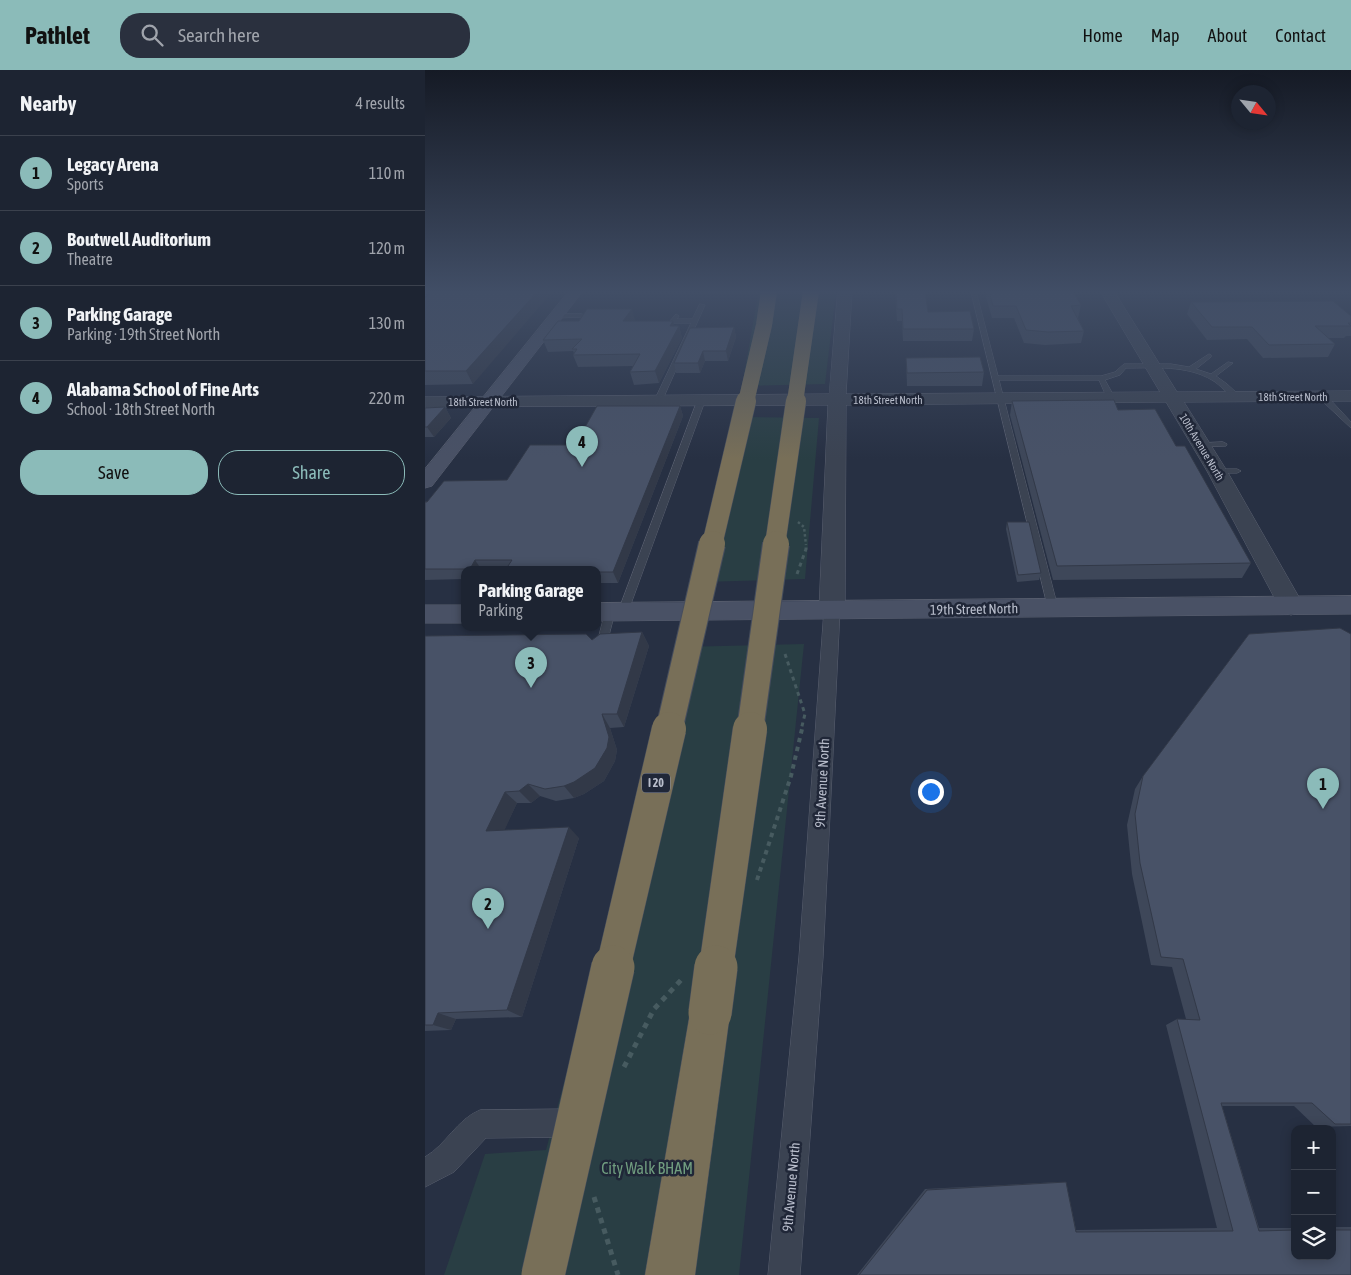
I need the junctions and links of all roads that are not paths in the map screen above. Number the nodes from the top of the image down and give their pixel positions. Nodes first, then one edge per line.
1 (531, 347) edge
2 (683, 347) edge
3 (759, 347) edge
4 (803, 347) edge
5 (841, 347) edge
6 (987, 347) edge
7 (1142, 347) edge
8 (1209, 356) dead end
9 (1230, 363) dead end
10 (1153, 366) junction
11 (1191, 369) junction
12 (1211, 377) junction
13 (995, 378) junction
14 (1101, 378) junction
15 (1351, 396) edge
16 (1237, 397) junction
17 (1323, 397) junction
18 (1111, 398) junction
19 (1172, 398) junction
20 (1000, 399) junction
21 (837, 400) junction
22 (657, 401) junction
23 (701, 401) junction
24 (425, 402) edge
25 (488, 402) junction
26 (1351, 426) edge
27 (1223, 444) dead end
28 (1201, 445) junction
29 (1237, 471) dead end
30 (1217, 472) junction
31 (425, 482) edge
32 (1351, 605) edge
33 (1291, 606) junction
34 (1053, 608) junction
35 (832, 610) junction
36 (610, 612) edge
37 (425, 614) edge
38 (461, 614) edge
39 (600, 648) edge
40 (597, 1123) dead end
41 (425, 1173) edge
42 (543, 1275) edge
43 (671, 1275) edge
44 (783, 1275) edge

1 - 25 main road
2 - 22 lane
3 - 42 highway, I 20, bridge
4 - 43 highway, bridge
5 - 21 street, 9th Avenue North
6 - 13 lane
7 - 10 street, 10th Avenue North
8 - 11 lane
9 - 12 lane
10 - 11 lane
10 - 14 lane
10 - 19 street, 10th Avenue North
11 - 12 lane
12 - 16 lane
13 - 14 lane
13 - 20 lane
14 - 18 lane
15 - 17 street, 18th Street North
16 - 17 street, 18th Street North
16 - 19 street, 18th Street North
17 - 26 lane
18 - 19 street, 18th Street North
18 - 20 street, 18th Street North
19 - 28 street, 10th Avenue North
20 - 21 street, 18th Street North
20 - 34 lane
21 - 23 street, 18th Street North
21 - 35 street, 9th Avenue North
22 - 23 street, 18th Street North
22 - 25 street, 18th Street North
23 - 36 lane
24 - 25 street, 18th Street North
25 - 31 main road
27 - 28 lane
28 - 30 street, 10th Avenue North
29 - 30 lane
30 - 33 street, 10th Avenue North
32 - 33 main road, 19th Street North
33 - 34 main road, 19th Street North
34 - 35 main road, 19th Street North
35 - 36 main road, 19th Street North
35 - 44 street, 9th Avenue North
36 - 39 lane
37 - 38 main road
40 - 41 street

